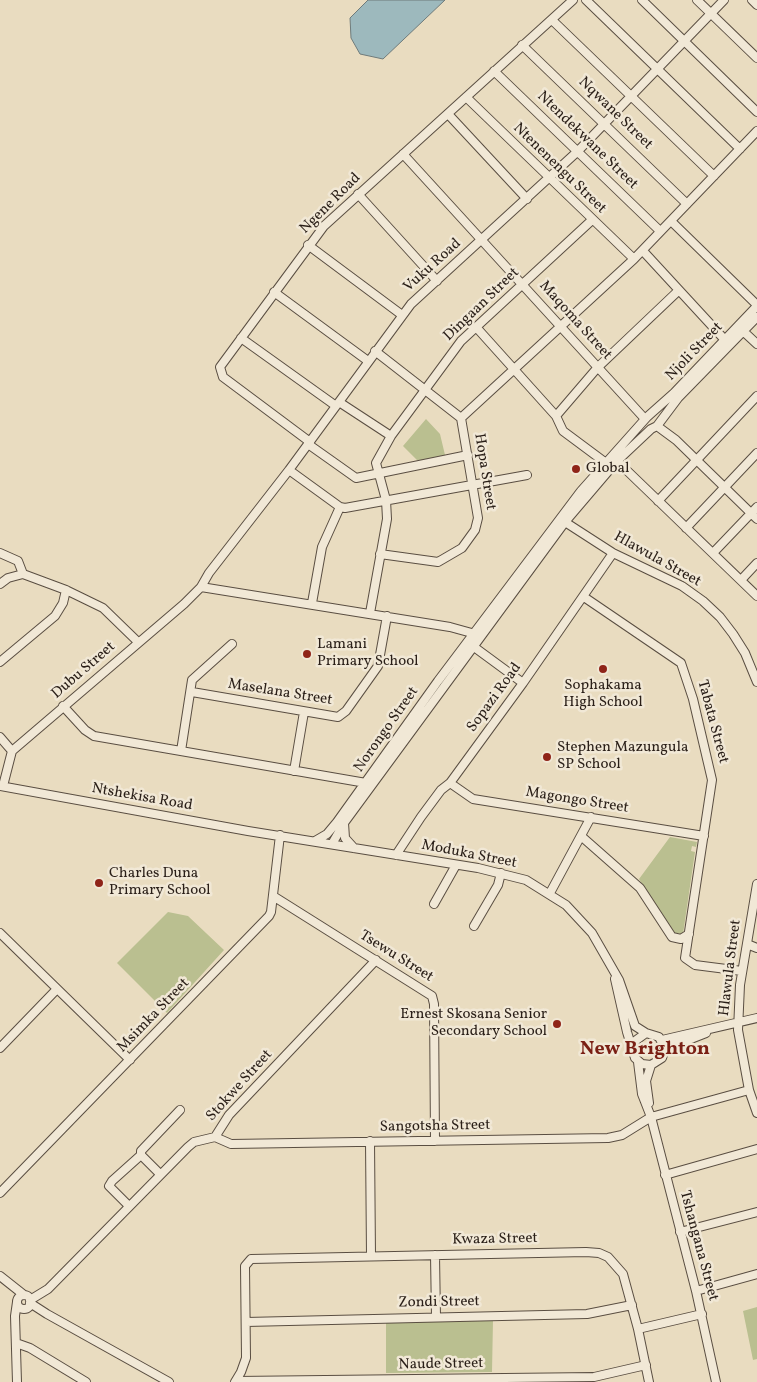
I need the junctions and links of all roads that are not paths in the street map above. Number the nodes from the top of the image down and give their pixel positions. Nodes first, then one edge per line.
1 (573, 0) edge
2 (586, 0) edge
3 (642, 0) edge
4 (697, 0) edge
5 (724, 0) edge
6 (752, 0) edge
7 (757, 4) edge
8 (711, 13) junction
9 (552, 20) junction
10 (685, 41) junction
11 (522, 45) junction
12 (757, 58) edge
13 (658, 69) junction
14 (494, 71) junction
15 (466, 97) junction
16 (632, 97) junction
17 (757, 112) edge
18 (448, 114) junction
19 (606, 124) junction
20 (757, 131) edge
21 (740, 148) junction
22 (578, 151) junction
23 (403, 154) junction
24 (714, 176) junction
25 (550, 178) junction
26 (358, 194) junction
27 (526, 199) junction
28 (688, 204) junction
29 (592, 220) junction
30 (671, 221) junction
31 (660, 231) junction
32 (482, 240) junction
33 (308, 245) junction
34 (643, 251) junction
35 (634, 259) junction
36 (437, 280) junction
37 (522, 284) junction
38 (678, 291) junction
39 (274, 292) junction
40 (757, 306) edge
41 (402, 315) junction
42 (757, 317) edge
43 (560, 326) junction
44 (476, 327) junction
45 (743, 331) junction
46 (241, 338) junction
47 (724, 340) junction
48 (757, 344) edge
49 (375, 351) junction
50 (368, 362) junction
51 (598, 367) junction
52 (514, 369) junction
53 (426, 390) junction
54 (757, 396) edge
55 (338, 404) junction
56 (556, 416) junction
57 (461, 418) junction
58 (647, 418) junction
59 (655, 426) junction
60 (392, 436) junction
61 (309, 443) junction
62 (757, 453) edge
63 (468, 456) junction
64 (696, 460) junction
65 (617, 461) junction
66 (606, 464) junction
67 (289, 470) junction
68 (377, 473) junction
69 (527, 475) dead end
70 (474, 484) junction
71 (724, 487) junction
72 (386, 500) junction
73 (658, 501) junction
74 (340, 508) junction
75 (755, 513) edge
76 (565, 522) junction
77 (686, 528) junction
78 (552, 534) junction
79 (0, 553) edge
80 (613, 553) junction
81 (380, 554) junction
82 (713, 554) junction
83 (757, 563) edge
84 (23, 574) junction
85 (741, 580) junction
86 (0, 584) edge
87 (201, 587) junction
88 (66, 590) junction
89 (584, 596) junction
90 (757, 596) edge
91 (312, 603) junction
92 (370, 613) junction
93 (387, 616) junction
94 (478, 634) junction
95 (138, 642) junction
96 (232, 644) dead end
97 (470, 644) junction
98 (0, 662) edge
99 (757, 682) edge
100 (523, 683) junction
101 (192, 692) junction
102 (63, 706) junction
103 (304, 712) junction
104 (0, 737) edge
105 (12, 751) junction
106 (181, 751) junction
107 (294, 771) junction
108 (366, 783) junction
109 (450, 783) junction
110 (2, 786) edge
111 (591, 818) junction
112 (344, 823) junction
113 (280, 835) junction
114 (581, 836) junction
115 (704, 836) junction
116 (315, 841) junction
117 (332, 844) junction
118 (354, 848) junction
119 (396, 856) junction
120 (456, 865) junction
121 (502, 873) junction
122 (757, 884) edge
123 (550, 893) junction
124 (273, 896) junction
125 (434, 904) dead end
126 (755, 908) edge
127 (474, 926) dead end
128 (0, 933) edge
129 (689, 934) junction
130 (747, 944) junction
131 (757, 948) edge
132 (376, 960) junction
133 (614, 970) junction
134 (742, 972) junction
135 (57, 989) junction
136 (757, 1018) edge
137 (738, 1023) junction
138 (724, 1026) junction
139 (646, 1033) junction
140 (662, 1040) junction
141 (0, 1048) edge
142 (665, 1049) junction
143 (632, 1050) junction
144 (130, 1060) junction
145 (638, 1062) junction
146 (651, 1065) junction
147 (749, 1090) junction
148 (754, 1098) edge
149 (180, 1110) dead end
150 (757, 1113) edge
151 (651, 1117) junction
152 (215, 1136) junction
153 (435, 1141) junction
154 (370, 1142) junction
155 (757, 1149) edge
156 (141, 1155) junction
157 (160, 1174) junction
158 (666, 1175) junction
159 (0, 1193) edge
160 (128, 1206) junction
161 (757, 1212) edge
162 (680, 1232) junction
163 (435, 1255) junction
164 (371, 1256) junction
165 (757, 1274) edge
166 (0, 1276) edge
167 (6, 1284) edge
168 (696, 1291) junction
169 (17, 1302) junction
170 (27, 1303) junction
171 (632, 1305) junction
172 (702, 1314) junction
173 (436, 1317) junction
174 (246, 1322) junction
175 (16, 1328) junction
176 (638, 1329) junction
177 (16, 1343) junction
178 (646, 1366) junction
179 (469, 1380) edge
180 (235, 1381) edge
181 (17, 1382) edge
182 (86, 1382) edge
183 (169, 1382) edge
184 (649, 1382) edge
185 (716, 1382) edge

1 - 9 street, Ngene Road
2 - 13 street
3 - 10 street
4 - 8 street
5 - 8 street, Vuku Road
6 - 7 street
8 - 10 street, Vuku Road
8 - 12 street
9 - 11 street, Ngene Road
9 - 16 street
10 - 13 street, Vuku Road
10 - 17 street
11 - 14 street, Ngene Road
11 - 19 street, Nqwane Street
13 - 16 street, Vuku Road
13 - 21 street
14 - 15 street, Ngene Road
14 - 22 street, Ntendekwane Street
15 - 18 street, Ngene Road
15 - 25 street, Ntenenengu Street
16 - 19 street, Vuku Road
16 - 24 street
18 - 23 street, Ngene Road
18 - 27 street
19 - 22 street, Vuku Road
19 - 28 street, Nqwane Street
20 - 21 street
21 - 24 street
22 - 25 street, Vuku Road
22 - 31 street, Ntendekwane Street
23 - 26 street, Ngene Road
23 - 32 street, Maqoma Street
24 - 28 street
25 - 27 street, Vuku Road
25 - 29 street, Ntenenengu Street
26 - 33 street, Ngene Road
26 - 36 street
27 - 32 street, Vuku Road
28 - 30 street
29 - 35 street, Ntenenengu Street
29 - 37 street, Dingaan Street
30 - 31 street
30 - 40 street
31 - 34 street
32 - 36 street, Vuku Road
32 - 37 street, Maqoma Street
33 - 39 street, Ngene Road
33 - 41 street
34 - 35 street
34 - 38 street
35 - 43 street
36 - 41 street, Vuku Road
37 - 43 street, Maqoma Street
37 - 44 street, Dingaan Street
38 - 47 street
38 - 51 street
39 - 46 street, Ngene Road
39 - 50 street
40 - 47 street, Njoli Street
41 - 49 street, Vuku Road
42 - 45 street, Njoli Street
43 - 51 street, Maqoma Street
43 - 52 street
44 - 52 street
44 - 53 street, Dingaan Street
45 - 48 street
45 - 59 street, Njoli Street
46 - 55 street
46 - 61 street, Ngene Road
47 - 58 street, Njoli Street
49 - 50 street, Vuku Road
49 - 53 street, Hopa Street
50 - 55 street, Vuku Road
51 - 56 street
51 - 58 street, Maqoma Street
52 - 56 street
52 - 57 street
53 - 57 street, Hopa Street
53 - 60 street, Dingaan Street
54 - 64 street
55 - 60 street
55 - 61 street, Vuku Road
56 - 66 street
57 - 63 street, Hopa Street
58 - 59 street
58 - 59 street
58 - 66 street, Njoli Street
59 - 64 street
59 - 65 street
60 - 68 street, Dingaan Street
61 - 67 street, Vuku Road
61 - 68 street, Ngene Road
62 - 71 street
63 - 68 street, Ngene Road
63 - 70 street, Hopa Street
64 - 71 street
64 - 73 street
65 - 73 street
65 - 76 street
66 - 78 street, Njoli Street
67 - 74 street
67 - 87 street, Vuku Road
68 - 72 street
69 - 70 street
70 - 72 street
70 - 81 street, Hopa Street
71 - 75 street
71 - 77 street
72 - 74 street
72 - 81 street
73 - 77 street
74 - 91 street
75 - 82 street
76 - 78 street
76 - 80 street, Hlawula Street
77 - 82 street
78 - 94 street, Norongo Street
79 - 84 street
80 - 89 street, Sopazi Road
80 - 99 street, Hlawula Street
81 - 92 street
82 - 85 street
83 - 85 street
84 - 86 street
84 - 88 street
85 - 90 street
87 - 91 street
87 - 95 street, Dubu Street
88 - 95 street
88 - 98 street
89 - 100 street, Sopazi Road
89 - 115 street, Tabata Street
91 - 92 street
92 - 93 street
93 - 94 street
93 - 103 street, Maselana Street
94 - 97 street, Norongo Street
95 - 102 street, Dubu Street
96 - 101 street
97 - 100 street
97 - 108 street, Norongo Street
97 - 112 street, Norongo Street
100 - 109 street, Sopazi Road
101 - 103 street, Maselana Street
101 - 106 street
102 - 105 street, Dubu Street
102 - 106 street
103 - 107 street
104 - 105 street
105 - 110 street
106 - 107 street
107 - 108 street
108 - 116 street, Norongo Street
109 - 111 street, Magongo Street
109 - 119 street, Sopazi Road
110 - 113 street, Ntshekisa Road
111 - 114 street
111 - 115 street, Magongo Street
112 - 117 street, Norongo Street
112 - 118 street
113 - 116 street, Moduka Street
113 - 124 street, Msimka Street
114 - 123 street
114 - 129 street
115 - 129 street, Tabata Street
116 - 117 street, Moduka Street
117 - 118 street, Moduka Street
118 - 119 street, Moduka Street
119 - 120 street, Moduka Street
120 - 121 street, Moduka Street
120 - 125 street
121 - 123 street, Moduka Street
121 - 127 street
122 - 126 street, Hlawula Street
123 - 133 street, Moduka Street
124 - 132 street, Tsewu Street
124 - 144 street, Msimka Street
126 - 130 street, Hlawula Street
128 - 135 street
129 - 134 street, Tabata Street
130 - 131 street
130 - 134 street, Hlawula Street
132 - 152 street, Stokwe Street
132 - 153 street, Tsewu Street
133 - 139 street, Moduka Street
133 - 143 street, Moduka Street
134 - 137 street, Hlawula Street
135 - 141 street
135 - 144 street
136 - 137 street
137 - 138 street
137 - 147 street, Hlawula Street
138 - 140 street
138 - 142 street
139 - 140 street
139 - 143 street
140 - 142 street
142 - 146 street
143 - 145 street
144 - 159 street, Msimka Street
145 - 146 street
145 - 151 street, Tshangana Street
146 - 151 street, Tshangana Street
147 - 148 street, Hlawula Street
147 - 151 street, Sangotsha Street
148 - 150 street, Hlawula Street
149 - 156 street
151 - 153 street, Sangotsha Street
151 - 158 street, Tshangana Street
152 - 154 street, Sangotsha Street
152 - 157 street, Stokwe Street
153 - 154 street, Sangotsha Street
154 - 164 street
155 - 158 street
156 - 157 street
156 - 160 street
157 - 160 street, Stokwe Street
158 - 162 street, Tshangana Street
160 - 170 street, Stokwe Street
161 - 162 street
162 - 168 street, Tshangana Street
163 - 164 street, Kwaza Street
163 - 171 street, Kwaza Street
163 - 173 street
164 - 174 street, Kwaza Street
165 - 168 street
166 - 167 street
167 - 169 street
167 - 170 street
168 - 172 street, Tshangana Street
169 - 170 street
169 - 175 street
170 - 175 street
170 - 183 street
171 - 173 street, Zondi Street
171 - 176 street, Kwaza Street
172 - 176 street
172 - 185 street, Tshangana Street
173 - 174 street, Zondi Street
174 - 180 street
175 - 177 street
176 - 178 street, Kwaza Street
177 - 181 street
177 - 182 street
178 - 179 street, Naude Street
178 - 184 street, Kwaza Street
179 - 180 street, Naude Street

